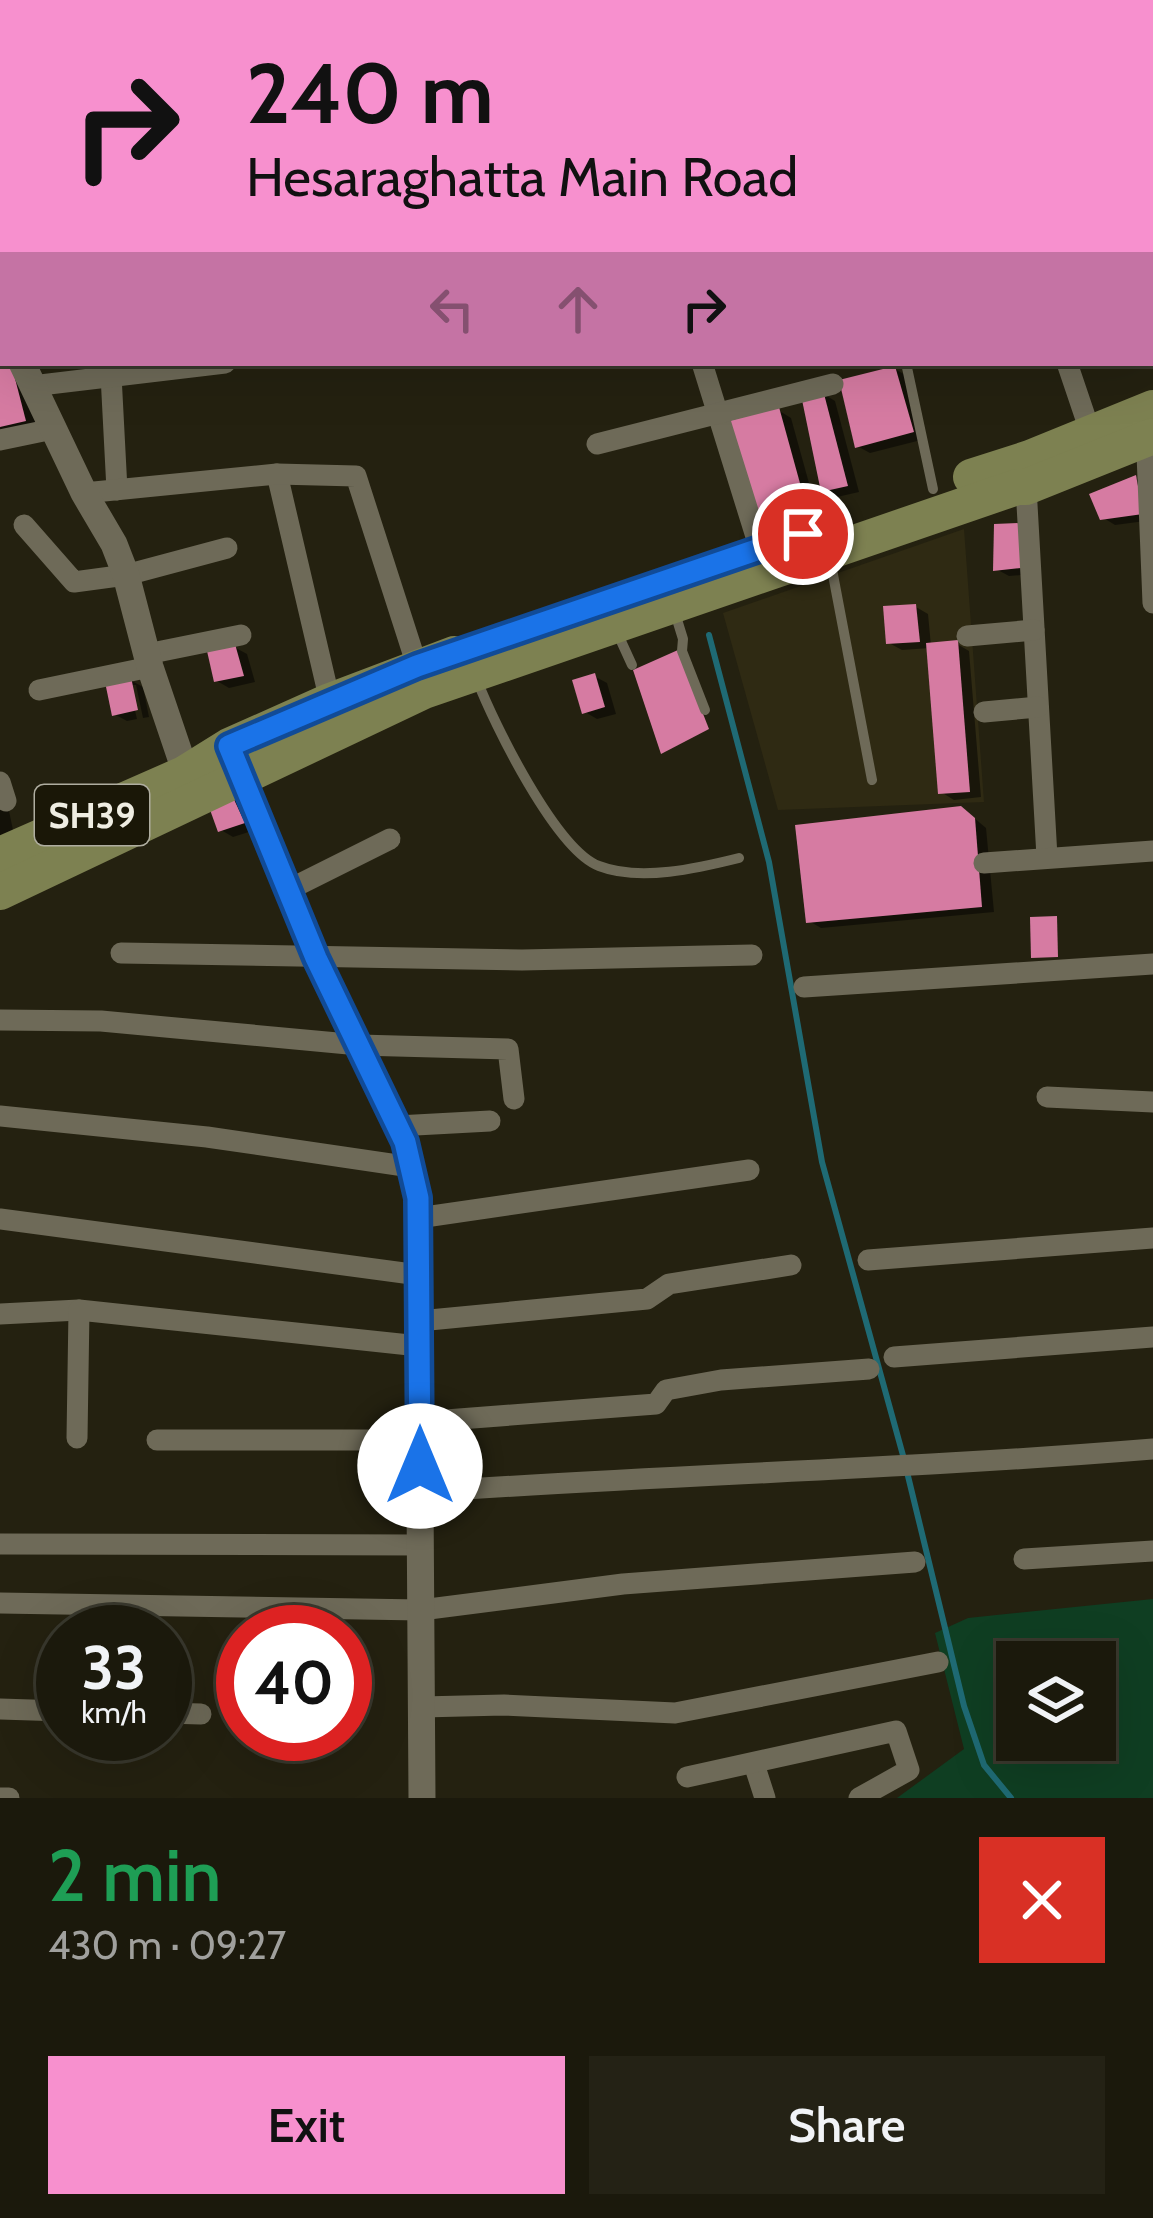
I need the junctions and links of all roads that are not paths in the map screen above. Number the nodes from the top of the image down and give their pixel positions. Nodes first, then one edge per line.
1 (703, 366) edge
2 (907, 366) edge
3 (1067, 366) edge
4 (146, 367) edge
5 (27, 374) edge
6 (111, 375) junction
7 (833, 385) dead end
8 (716, 412) junction
9 (1149, 424) edge
10 (53, 429) junction
11 (1091, 434) junction
12 (0, 440) edge
13 (597, 444) dead end
14 (277, 473) junction
15 (1026, 487) junction
16 (933, 489) junction
17 (117, 490) junction
18 (84, 493) junction
19 (24, 525) dead end
20 (227, 548) dead end
21 (829, 551) junction
22 (763, 560) junction
23 (126, 575) junction
24 (1153, 603) edge
25 (672, 604) junction
26 (614, 625) junction
27 (1034, 630) junction
28 (241, 635) dead end
29 (967, 636) dead end
30 (148, 661) junction
31 (632, 665) dead end
32 (475, 673) junction
33 (421, 678) junction
34 (39, 690) dead end
35 (330, 701) junction
36 (1038, 707) junction
37 (705, 710) dead end
38 (984, 712) dead end
39 (236, 763) junction
40 (872, 779) dead end
41 (190, 787) junction
42 (390, 838) dead end
43 (1153, 851) edge
44 (0, 855) edge
45 (1047, 857) junction
46 (740, 858) dead end
47 (984, 863) dead end
48 (288, 890) junction
49 (0, 892) edge
50 (121, 953) dead end
51 (752, 955) dead end
52 (316, 958) junction
53 (1153, 964) edge
54 (804, 987) dead end
55 (0, 1020) edge
56 (358, 1045) junction
57 (1047, 1097) dead end
58 (514, 1100) dead end
59 (1153, 1102) edge
60 (0, 1116) edge
61 (490, 1121) dead end
62 (397, 1126) junction
63 (411, 1167) junction
64 (749, 1170) dead end
65 (418, 1218) junction
66 (0, 1220) edge
67 (1153, 1238) edge
68 (868, 1259) dead end
69 (791, 1265) dead end
70 (418, 1275) junction
71 (79, 1310) junction
72 (0, 1315) edge
73 (419, 1334) junction
74 (1153, 1337) edge
75 (894, 1357) dead end
76 (868, 1369) dead end
77 (420, 1431) junction
78 (77, 1438) dead end
79 (157, 1440) dead end
80 (1153, 1449) edge
81 (421, 1492) junction
82 (0, 1544) edge
83 (421, 1545) junction
84 (1153, 1551) edge
85 (1024, 1559) dead end
86 (915, 1562) dead end
87 (0, 1603) edge
88 (421, 1610) junction
89 (938, 1662) dead end
90 (422, 1707) junction
91 (0, 1709) edge
92 (36, 1710) edge
93 (192, 1714) edge
94 (202, 1714) dead end
95 (754, 1764) junction
96 (687, 1777) dead end
97 (0, 1798) edge
98 (10, 1798) edge
99 (422, 1798) edge
100 (766, 1798) edge
101 (859, 1798) edge

1 - 8 street
2 - 16 lane
3 - 11 street
4 - 6 street
5 - 6 street
5 - 10 street
6 - 17 street
7 - 8 street
8 - 13 street
8 - 22 street
9 - 11 main road
9 - 15 main road
9 - 24 street
10 - 12 street
10 - 18 street
11 - 16 main road
14 - 17 street
14 - 33 street
14 - 35 street
15 - 21 main road
15 - 27 street
16 - 22 main road
17 - 18 street
18 - 23 street
19 - 23 street
20 - 23 street
21 - 22 main road
21 - 40 lane
22 - 25 main road
22 - 33 main road
23 - 30 street
25 - 26 main road
25 - 37 lane
26 - 31 lane
26 - 32 main road
27 - 29 street
27 - 36 street
28 - 30 street
30 - 34 street
30 - 41 street
32 - 33 main road
32 - 46 lane
33 - 35 main road
33 - 39 main road
35 - 39 main road
36 - 38 street
36 - 45 street
39 - 41 main road
39 - 48 street
41 - 44 main road, SH39
41 - 49 main road
42 - 48 street
43 - 45 street
45 - 47 street
48 - 52 street
50 - 52 street
51 - 52 street
52 - 56 street
53 - 54 street
55 - 56 street
56 - 58 street
56 - 62 street
57 - 59 street
60 - 63 street
61 - 62 street
62 - 63 street
63 - 65 street
64 - 65 street
65 - 70 street
66 - 70 street
67 - 68 street
69 - 73 street
70 - 73 street
71 - 72 street
71 - 73 street
71 - 78 street
73 - 77 street
74 - 75 street
76 - 77 street
77 - 79 street
77 - 81 street
80 - 81 street
81 - 83 street
82 - 83 street
83 - 88 street
84 - 85 street
86 - 88 street
87 - 88 street
88 - 90 street
89 - 90 street
90 - 99 street
91 - 92 street
93 - 94 street
95 - 96 street
95 - 100 street
95 - 101 street
97 - 98 street

